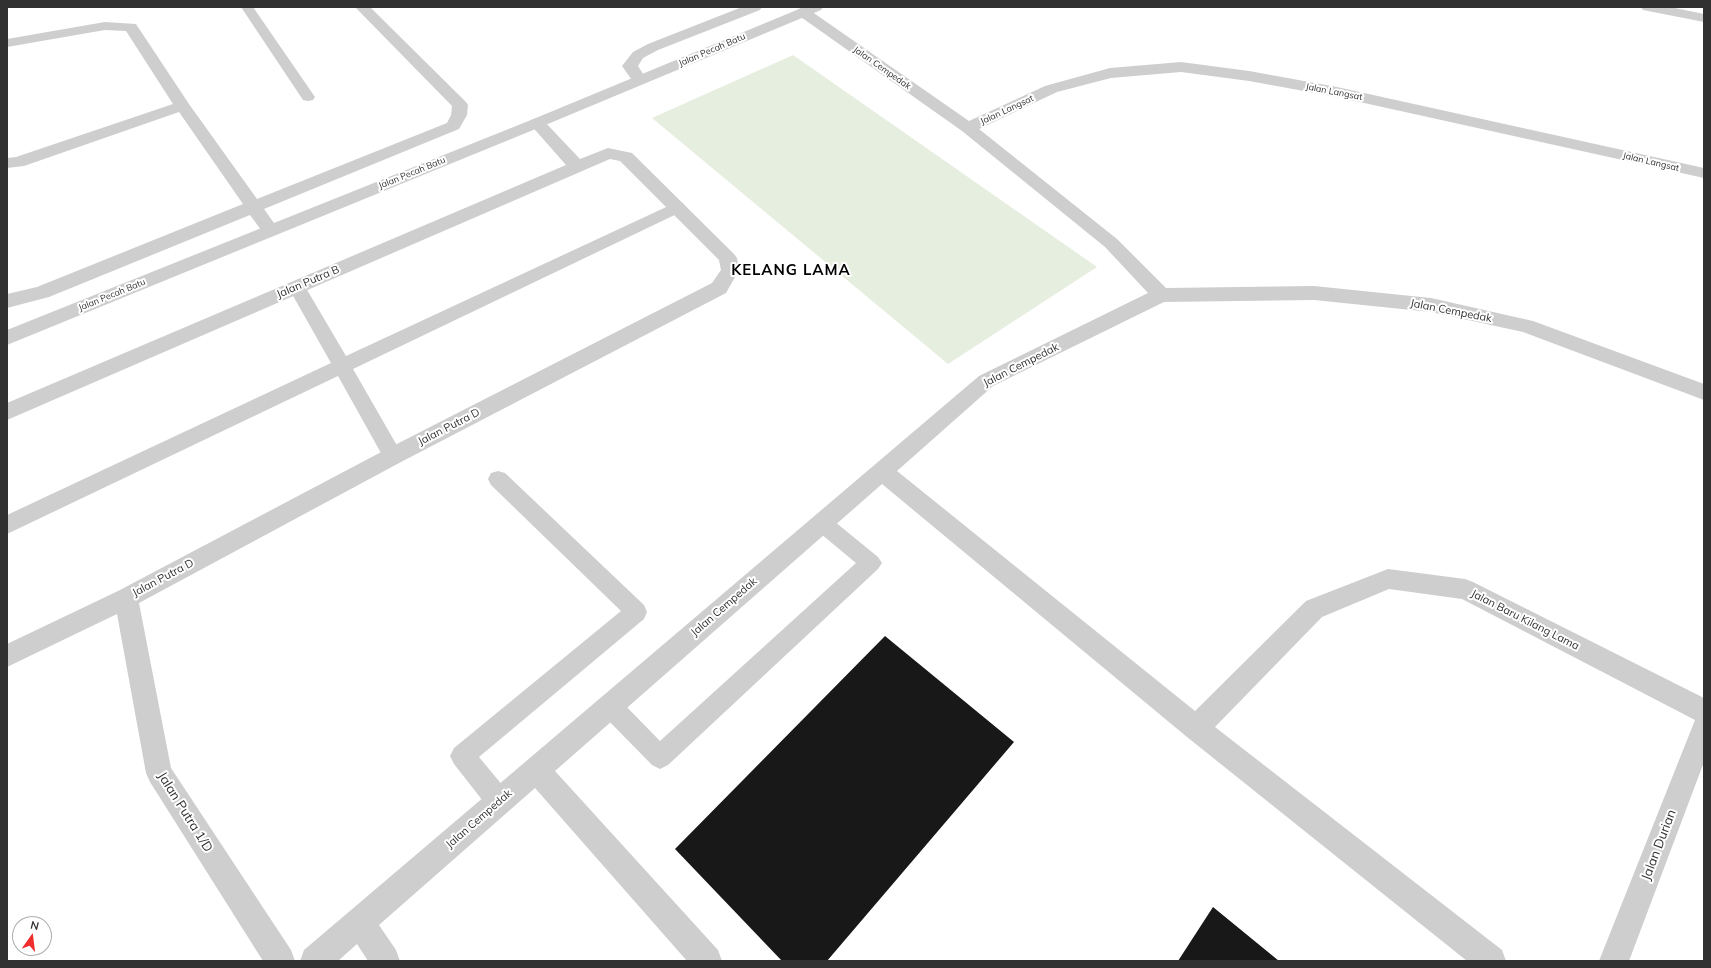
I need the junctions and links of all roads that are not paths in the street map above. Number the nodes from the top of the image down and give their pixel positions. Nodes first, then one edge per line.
1 (247, 7) edge
2 (363, 7) edge
3 (755, 7) edge
4 (1648, 7) edge
5 (809, 10) edge
6 (1704, 18) edge
7 (7, 44) edge
8 (639, 80) junction
9 (308, 97) dead end
10 (182, 106) junction
11 (537, 123) junction
12 (968, 128) junction
13 (608, 153) joint
14 (7, 163) edge
15 (577, 166) junction
16 (1704, 173) edge
17 (254, 207) junction
18 (677, 207) junction
19 (270, 230) junction
20 (297, 287) junction
21 (1162, 296) junction
22 (7, 301) edge
23 (7, 338) edge
24 (342, 366) junction
25 (1704, 392) edge
26 (7, 412) edge
27 (393, 456) junction
28 (881, 471) junction
29 (498, 479) dead end
30 (822, 523) junction
31 (7, 525) edge
32 (126, 598) junction
33 (7, 656) edge
34 (610, 706) junction
35 (1704, 711) edge
36 (1196, 728) junction
37 (1704, 728) edge
38 (536, 770) junction
39 (500, 801) junction
40 (360, 922) junction
41 (280, 961) edge
42 (315, 961) edge
43 (386, 961) edge
44 (707, 961) edge
45 (1491, 961) edge
46 (1614, 961) edge

1 - 9 lane
2 - 17 street
3 - 8 street
4 - 6 street
5 - 8 street, Jalan Pecah Batu
5 - 12 street, Jalan Cempedak
7 - 10 street
8 - 11 street, Jalan Pecah Batu
10 - 14 street
10 - 17 street
11 - 15 street
11 - 19 street, Jalan Pecah Batu
12 - 16 street, Jalan Langsat
12 - 21 street, Jalan Cempedak
13 - 15 street, Jalan Putra B
13 - 18 street, Jalan Putra D
15 - 20 street, Jalan Putra B
17 - 19 street
17 - 22 street
18 - 24 lane
18 - 27 street, Jalan Putra D
19 - 23 street, Jalan Pecah Batu
20 - 24 lane
20 - 26 street, Jalan Putra B
21 - 25 street, Jalan Cempedak
21 - 28 street, Jalan Cempedak
24 - 27 lane
24 - 31 lane
27 - 32 street, Jalan Putra D
28 - 30 street, Jalan Cempedak
28 - 36 street
29 - 39 lane
30 - 34 street, Jalan Cempedak
30 - 34 lane
32 - 33 street, Jalan Putra D
32 - 41 street, Jalan Putra 1/D
34 - 38 street, Jalan Cempedak
35 - 36 street, Jalan Baru Kilang Lama
36 - 45 street
37 - 46 street, Jalan Durian
38 - 39 street, Jalan Cempedak
38 - 44 street
39 - 40 street, Jalan Cempedak
40 - 42 street, Jalan Cempedak
40 - 43 street

